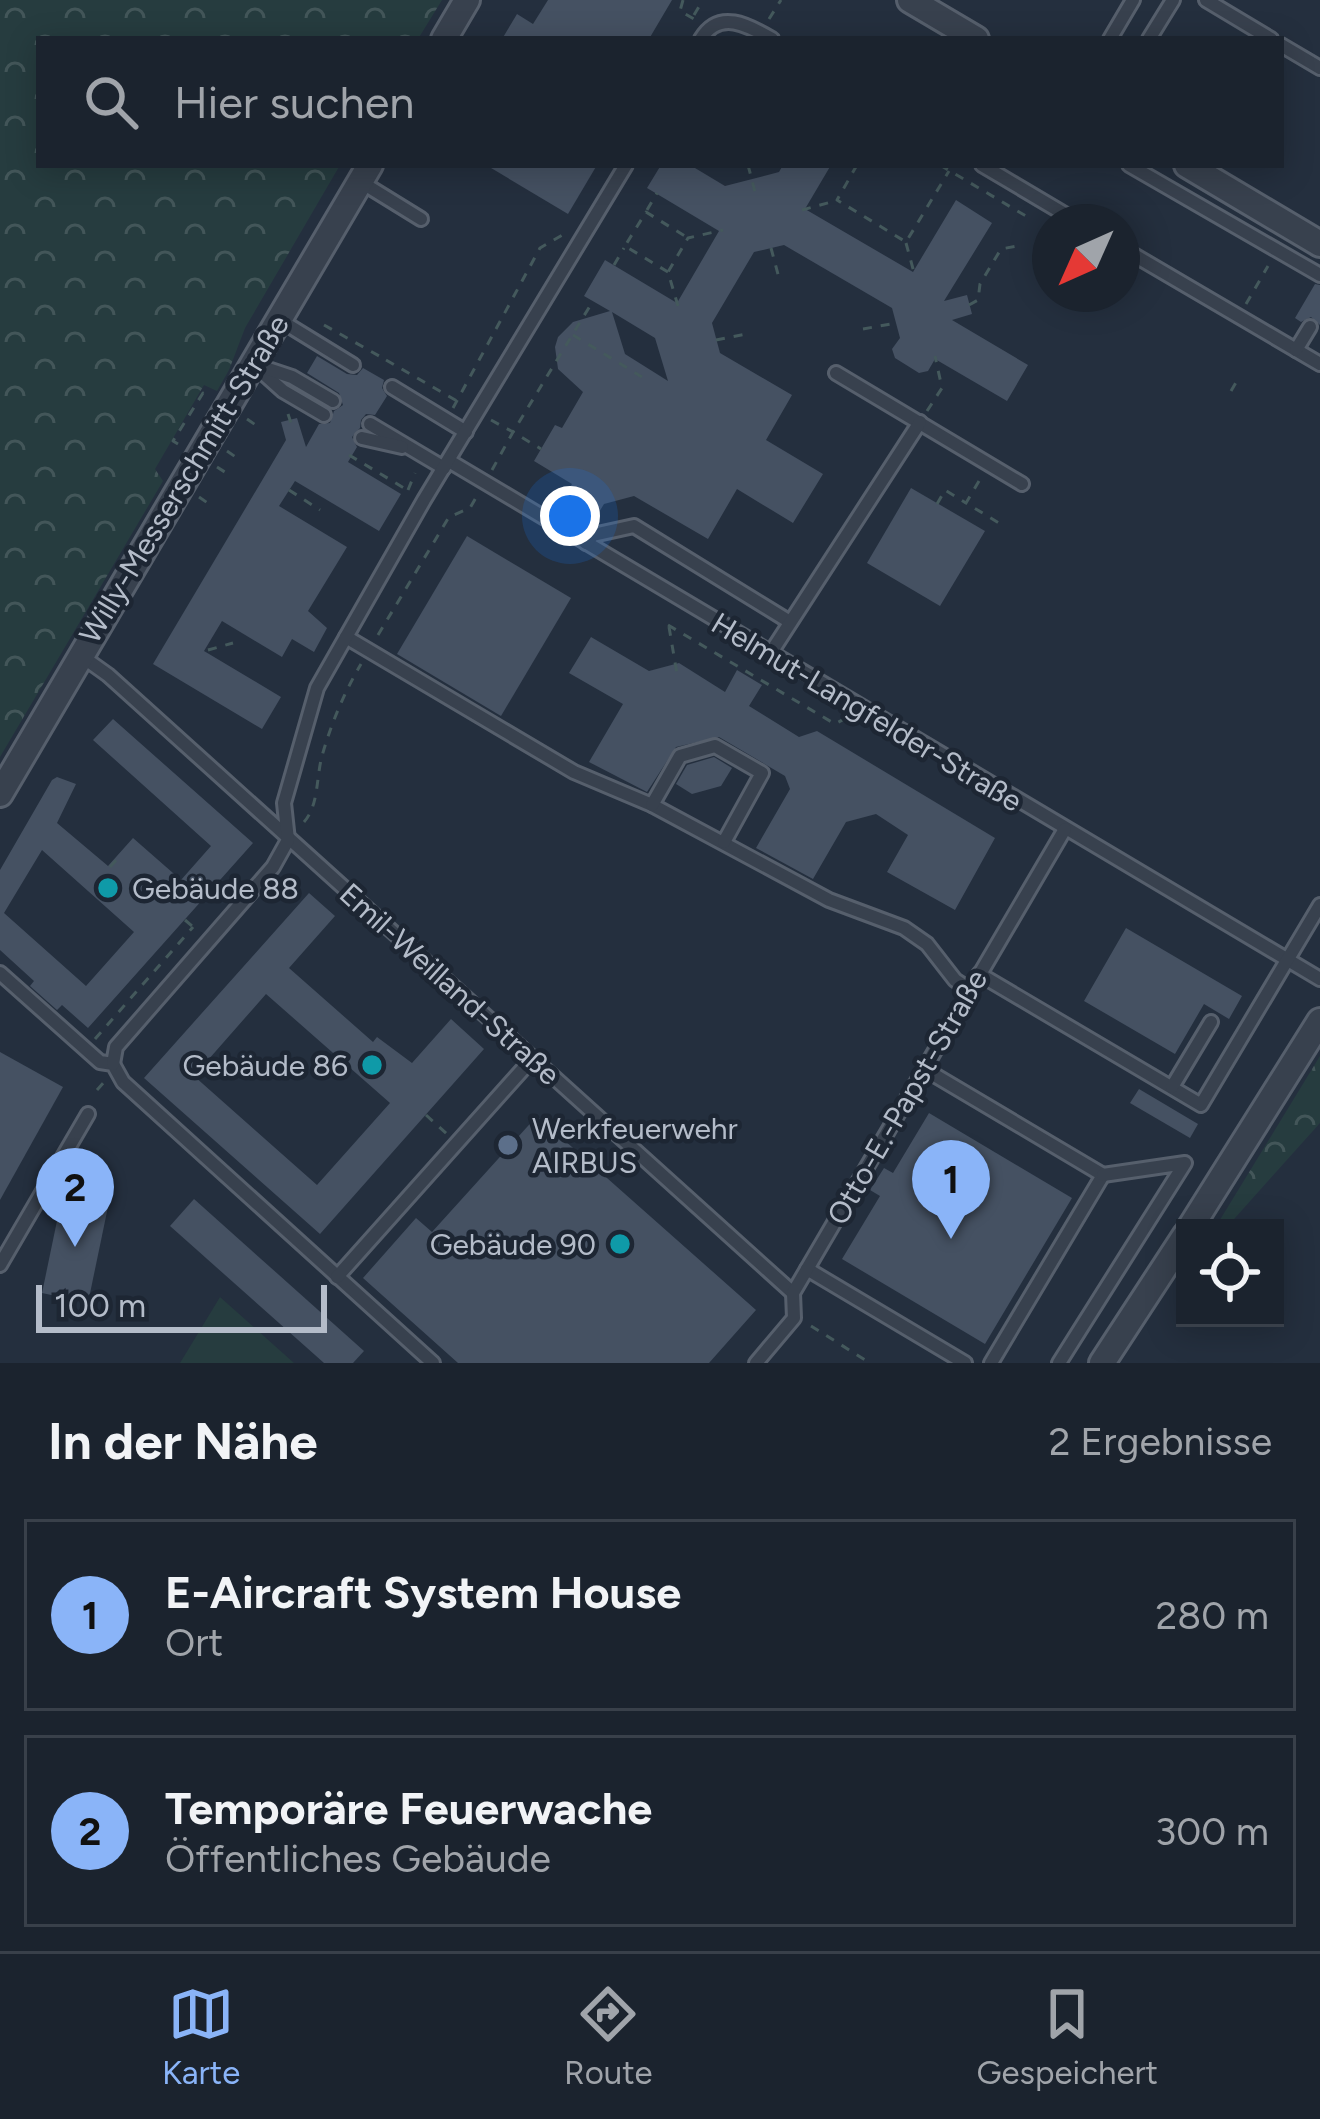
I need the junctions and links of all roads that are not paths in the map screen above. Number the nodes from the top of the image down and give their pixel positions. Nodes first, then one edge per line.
1 (467, 0) edge
2 (910, 0) edge
3 (1133, 0) edge
4 (1173, 0) edge
5 (1206, 0) edge
6 (446, 36) edge
7 (703, 36) edge
8 (766, 36) edge
9 (971, 36) edge
10 (1112, 36) edge
11 (1151, 36) edge
12 (1266, 36) edge
13 (1284, 47) edge
14 (1320, 68) edge
15 (624, 168) edge
16 (987, 168) edge
17 (1134, 168) edge
18 (1192, 168) edge
19 (365, 173) edge
20 (1048, 204) edge
21 (421, 219) dead end
22 (1320, 244) edge
23 (1140, 258) edge
24 (1320, 275) edge
25 (278, 319) junction
26 (1310, 327) dead end
27 (1296, 350) junction
28 (252, 363) junction
29 (1320, 364) edge
30 (353, 365) dead end
31 (836, 374) dead end
32 (392, 388) dead end
33 (333, 401) dead end
34 (324, 415) dead end
35 (920, 422) junction
36 (370, 424) dead end
37 (466, 433) junction
38 (362, 438) dead end
39 (420, 454) junction
40 (447, 464) junction
41 (1022, 484) dead end
42 (586, 543) junction
43 (790, 622) junction
44 (346, 637) junction
45 (770, 653) junction
46 (80, 655) junction
47 (0, 794) edge
48 (652, 805) junction
49 (1065, 829) junction
50 (287, 839) junction
51 (724, 842) junction
52 (1320, 905) edge
53 (1287, 959) junction
54 (0, 973) edge
55 (979, 974) junction
56 (1320, 979) edge
57 (970, 990) junction
58 (1320, 1021) edge
59 (1211, 1022) dead end
60 (532, 1059) junction
61 (113, 1064) junction
62 (926, 1070) junction
63 (1172, 1088) junction
64 (88, 1114) dead end
65 (1103, 1175) junction
66 (1196, 1219) edge
67 (1176, 1250) edge
68 (0, 1265) edge
69 (807, 1269) junction
70 (338, 1277) junction
71 (793, 1293) junction
72 (433, 1363) edge
73 (756, 1363) edge
74 (964, 1363) edge
75 (991, 1363) edge
76 (1059, 1363) edge
77 (1102, 1363) edge

1 - 6 street
2 - 9 street
3 - 10 lane
4 - 11 lane
5 - 12 lane
7 - 8 lane
13 - 14 lane
15 - 37 lane
16 - 20 lane
17 - 24 lane
18 - 22 street
19 - 21 lane
19 - 25 street, Willy-Messerschmitt-Straße
23 - 27 lane
25 - 28 street, Willy-Messerschmitt-Straße
25 - 30 lane
26 - 27 lane
27 - 29 lane
28 - 33 lane
28 - 34 lane
28 - 46 street, Willy-Messerschmitt-Straße
31 - 35 lane
32 - 37 lane
35 - 41 lane
35 - 43 lane
36 - 39 lane, Helmut-Langfelder-Straße
37 - 40 lane
38 - 39 lane
39 - 40 lane, Helmut-Langfelder-Straße
40 - 42 lane, Helmut-Langfelder-Straße
40 - 44 lane
42 - 43 lane
42 - 45 lane, Helmut-Langfelder-Straße
43 - 45 lane
44 - 48 lane
44 - 50 lane
45 - 49 lane, Helmut-Langfelder-Straße
46 - 47 street, Willy-Messerschmitt-Straße
46 - 50 lane, Emil-Weilland-Straße
48 - 51 lane
48 - 51 lane
49 - 53 lane, Helmut-Langfelder-Straße
49 - 55 lane, Otto-E.-Papst-Straße
50 - 60 lane, Emil-Weilland-Straße
50 - 61 lane
51 - 57 lane
52 - 53 lane
53 - 56 lane, Helmut-Langfelder-Straße
53 - 63 lane
54 - 61 lane
55 - 57 lane, Otto-E.-Papst-Straße
55 - 63 lane
57 - 62 lane, Otto-E.-Papst-Straße
58 - 66 street
59 - 63 lane
60 - 70 lane
60 - 71 lane, Emil-Weilland-Straße
61 - 70 lane
62 - 65 lane
62 - 69 lane, Otto-E.-Papst-Straße
64 - 68 lane
65 - 75 lane
65 - 76 lane
67 - 77 street
69 - 71 lane, Otto-E.-Papst-Straße
69 - 74 lane
70 - 72 lane
71 - 73 lane

